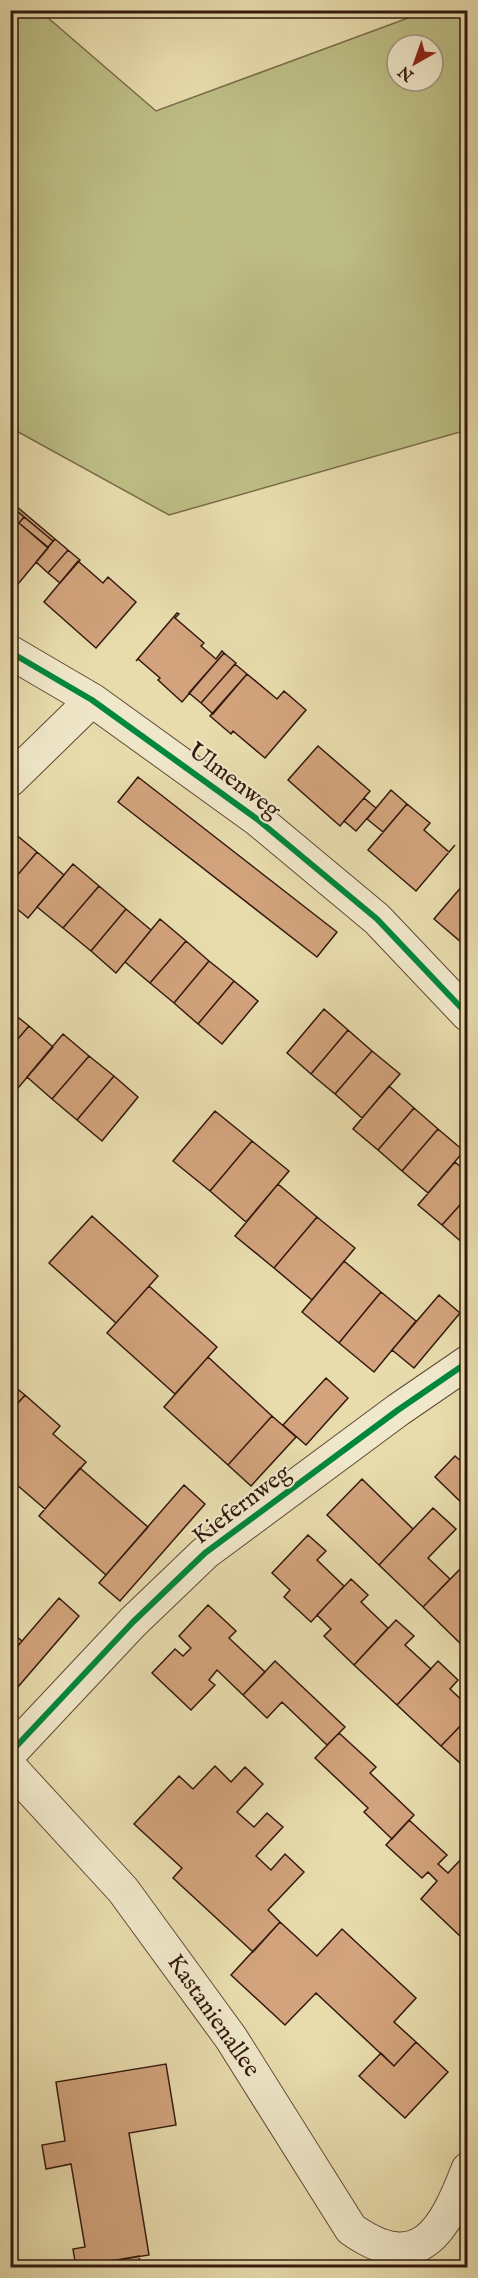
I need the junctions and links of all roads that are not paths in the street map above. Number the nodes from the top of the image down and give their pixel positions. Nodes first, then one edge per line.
1 (10, 652) edge
2 (92, 700) junction
3 (10, 780) edge
4 (468, 1016) edge
5 (468, 1362) edge
6 (10, 1753) edge
7 (10, 1767) edge
8 (468, 2169) edge
9 (407, 2265) edge

1 - 2 street, Ulmenweg
2 - 3 street
2 - 4 street, Ulmenweg
5 - 6 street, Kiefernweg
7 - 9 street, Kastanienallee
8 - 9 street

